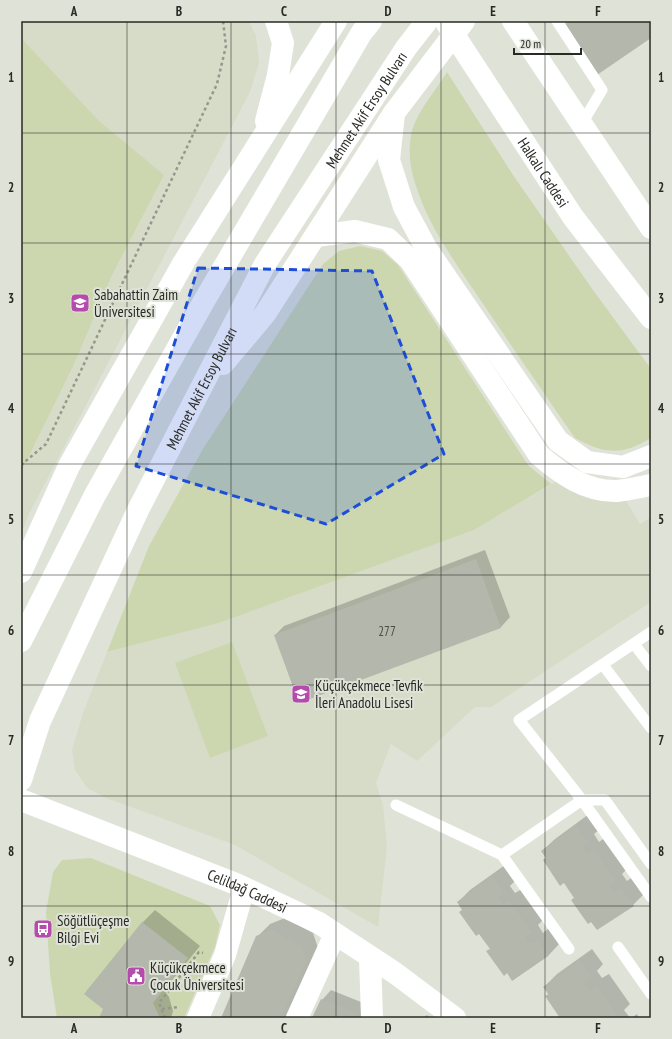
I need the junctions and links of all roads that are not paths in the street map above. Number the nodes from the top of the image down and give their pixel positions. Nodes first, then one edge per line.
1 (276, 21) edge
2 (336, 21) edge
3 (370, 21) edge
4 (427, 21) edge
5 (445, 21) edge
6 (464, 21) edge
7 (513, 21) edge
8 (557, 21) edge
9 (394, 114) junction
10 (581, 125) junction
11 (261, 140) junction
12 (651, 228) edge
13 (316, 236) junction
14 (651, 318) edge
15 (199, 392) junction
16 (651, 456) edge
17 (651, 485) edge
18 (21, 572) edge
19 (651, 632) edge
20 (21, 641) edge
21 (634, 644) junction
22 (603, 665) junction
23 (651, 666) edge
24 (651, 728) edge
25 (21, 780) edge
26 (21, 800) edge
27 (582, 800) junction
28 (396, 804) dead end
29 (502, 855) junction
30 (651, 864) edge
31 (244, 888) junction
32 (651, 897) edge
33 (335, 934) junction
34 (618, 947) dead end
35 (569, 950) dead end
36 (370, 957) junction
37 (651, 994) edge
38 (198, 1018) edge
39 (297, 1018) edge
40 (372, 1018) edge
41 (455, 1018) edge

1 - 11 main road
2 - 11 main road
3 - 20 main road
4 - 15 main road, Mehmet Akif Ersoy Bulvarı
5 - 14 main road, Halkalı Caddesi
6 - 9 main road
7 - 10 main road
8 - 10 lane
9 - 13 main road
9 - 16 main road
10 - 12 main road
11 - 18 main road
13 - 15 main road
13 - 17 main road
15 - 25 main road, Mehmet Akif Ersoy Bulvarı
19 - 21 lane
21 - 22 lane
21 - 23 lane
22 - 24 lane
22 - 27 lane
26 - 31 main road, Celildağ Caddesi
27 - 29 lane
27 - 30 lane
27 - 32 lane
28 - 29 lane
29 - 35 lane
31 - 33 main road, Celildağ Caddesi
31 - 38 main road
33 - 36 main road, Celildağ Caddesi
33 - 39 main road
34 - 37 lane
36 - 40 main road
36 - 41 main road, Celildağ Caddesi

